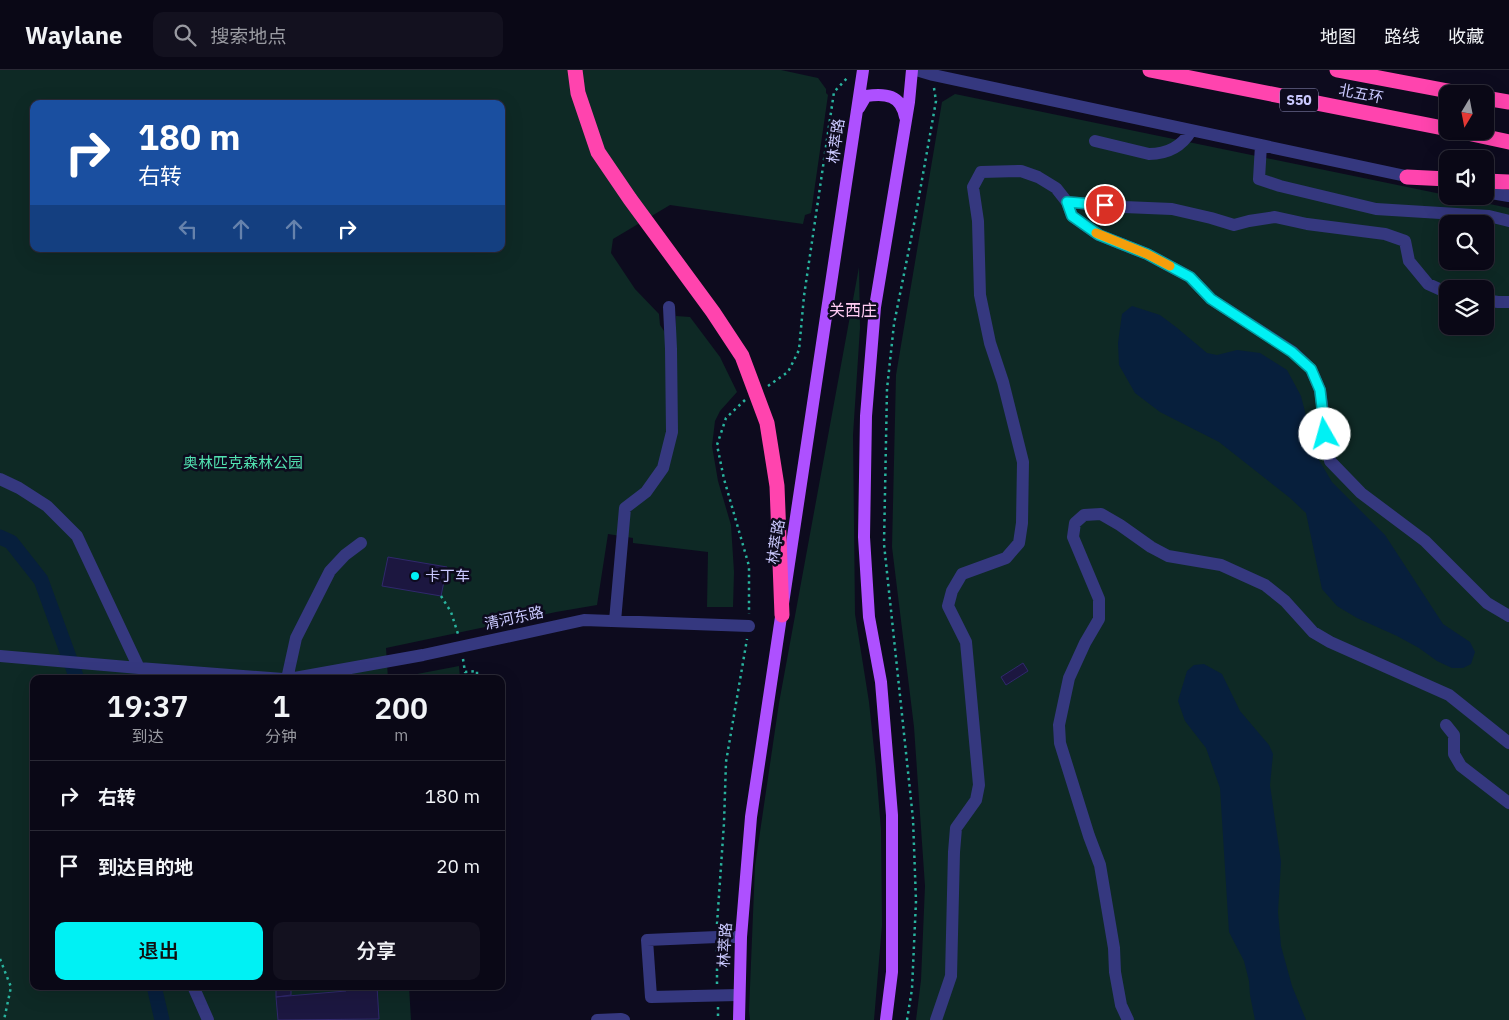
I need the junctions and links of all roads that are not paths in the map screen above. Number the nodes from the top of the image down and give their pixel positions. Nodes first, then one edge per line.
1 (575, 70) edge
2 (863, 70) edge
3 (912, 70) edge
4 (916, 70) edge
5 (1150, 70) edge
6 (1337, 70) edge
7 (1439, 89) edge
8 (1494, 100) edge
9 (1509, 102) edge
10 (856, 113) junction
11 (906, 122) junction
12 (1439, 127) edge
13 (1191, 130) junction
14 (1494, 139) edge
15 (1095, 141) dead end
16 (1509, 142) edge
17 (1261, 145) junction
18 (1407, 177) junction
19 (1439, 179) edge
20 (1494, 181) edge
21 (1509, 182) edge
22 (1439, 183) edge
23 (1494, 194) edge
24 (1509, 196) edge
25 (1067, 202) junction
26 (1509, 221) edge
27 (1439, 289) edge
28 (1494, 301) edge
29 (1509, 302) edge
30 (669, 307) dead end
31 (0, 479) edge
32 (361, 543) dead end
33 (782, 615) junction
34 (1509, 616) edge
35 (615, 621) junction
36 (749, 626) road end
37 (0, 656) edge
38 (139, 674) edge
39 (168, 675) edge
40 (289, 675) edge
41 (310, 675) edge
42 (1446, 725) dead end
43 (1509, 743) edge
44 (1509, 803) edge
45 (740, 937) junction
46 (195, 990) edge
47 (738, 995) junction
48 (208, 1020) edge
49 (598, 1020) edge
50 (624, 1020) edge
51 (739, 1020) edge
52 (886, 1020) edge
53 (936, 1020) edge
54 (1128, 1020) edge

1 - 33 highway
2 - 10 main road, 林萃路
3 - 11 main road
4 - 13 street
5 - 12 highway, 北五环 / S50
6 - 7 highway, 北五环
8 - 9 highway
10 - 11 main road
10 - 33 main road, 林萃路
11 - 52 main road
13 - 15 street
13 - 17 street
14 - 16 highway
17 - 18 street
17 - 26 street
18 - 19 highway
18 - 22 street
20 - 21 highway
23 - 24 street
25 - 27 street
25 - 34 street
25 - 53 street
28 - 29 street
30 - 35 street
31 - 38 street
32 - 40 street
33 - 45 main road, 林萃路
35 - 36 street, 清河东路
35 - 41 street, 清河东路
37 - 38 street
38 - 39 street
42 - 44 street
43 - 54 street
45 - 47 main road, 林萃路
45 - 47 street
46 - 48 street
47 - 51 main road, 林萃路
49 - 50 street

